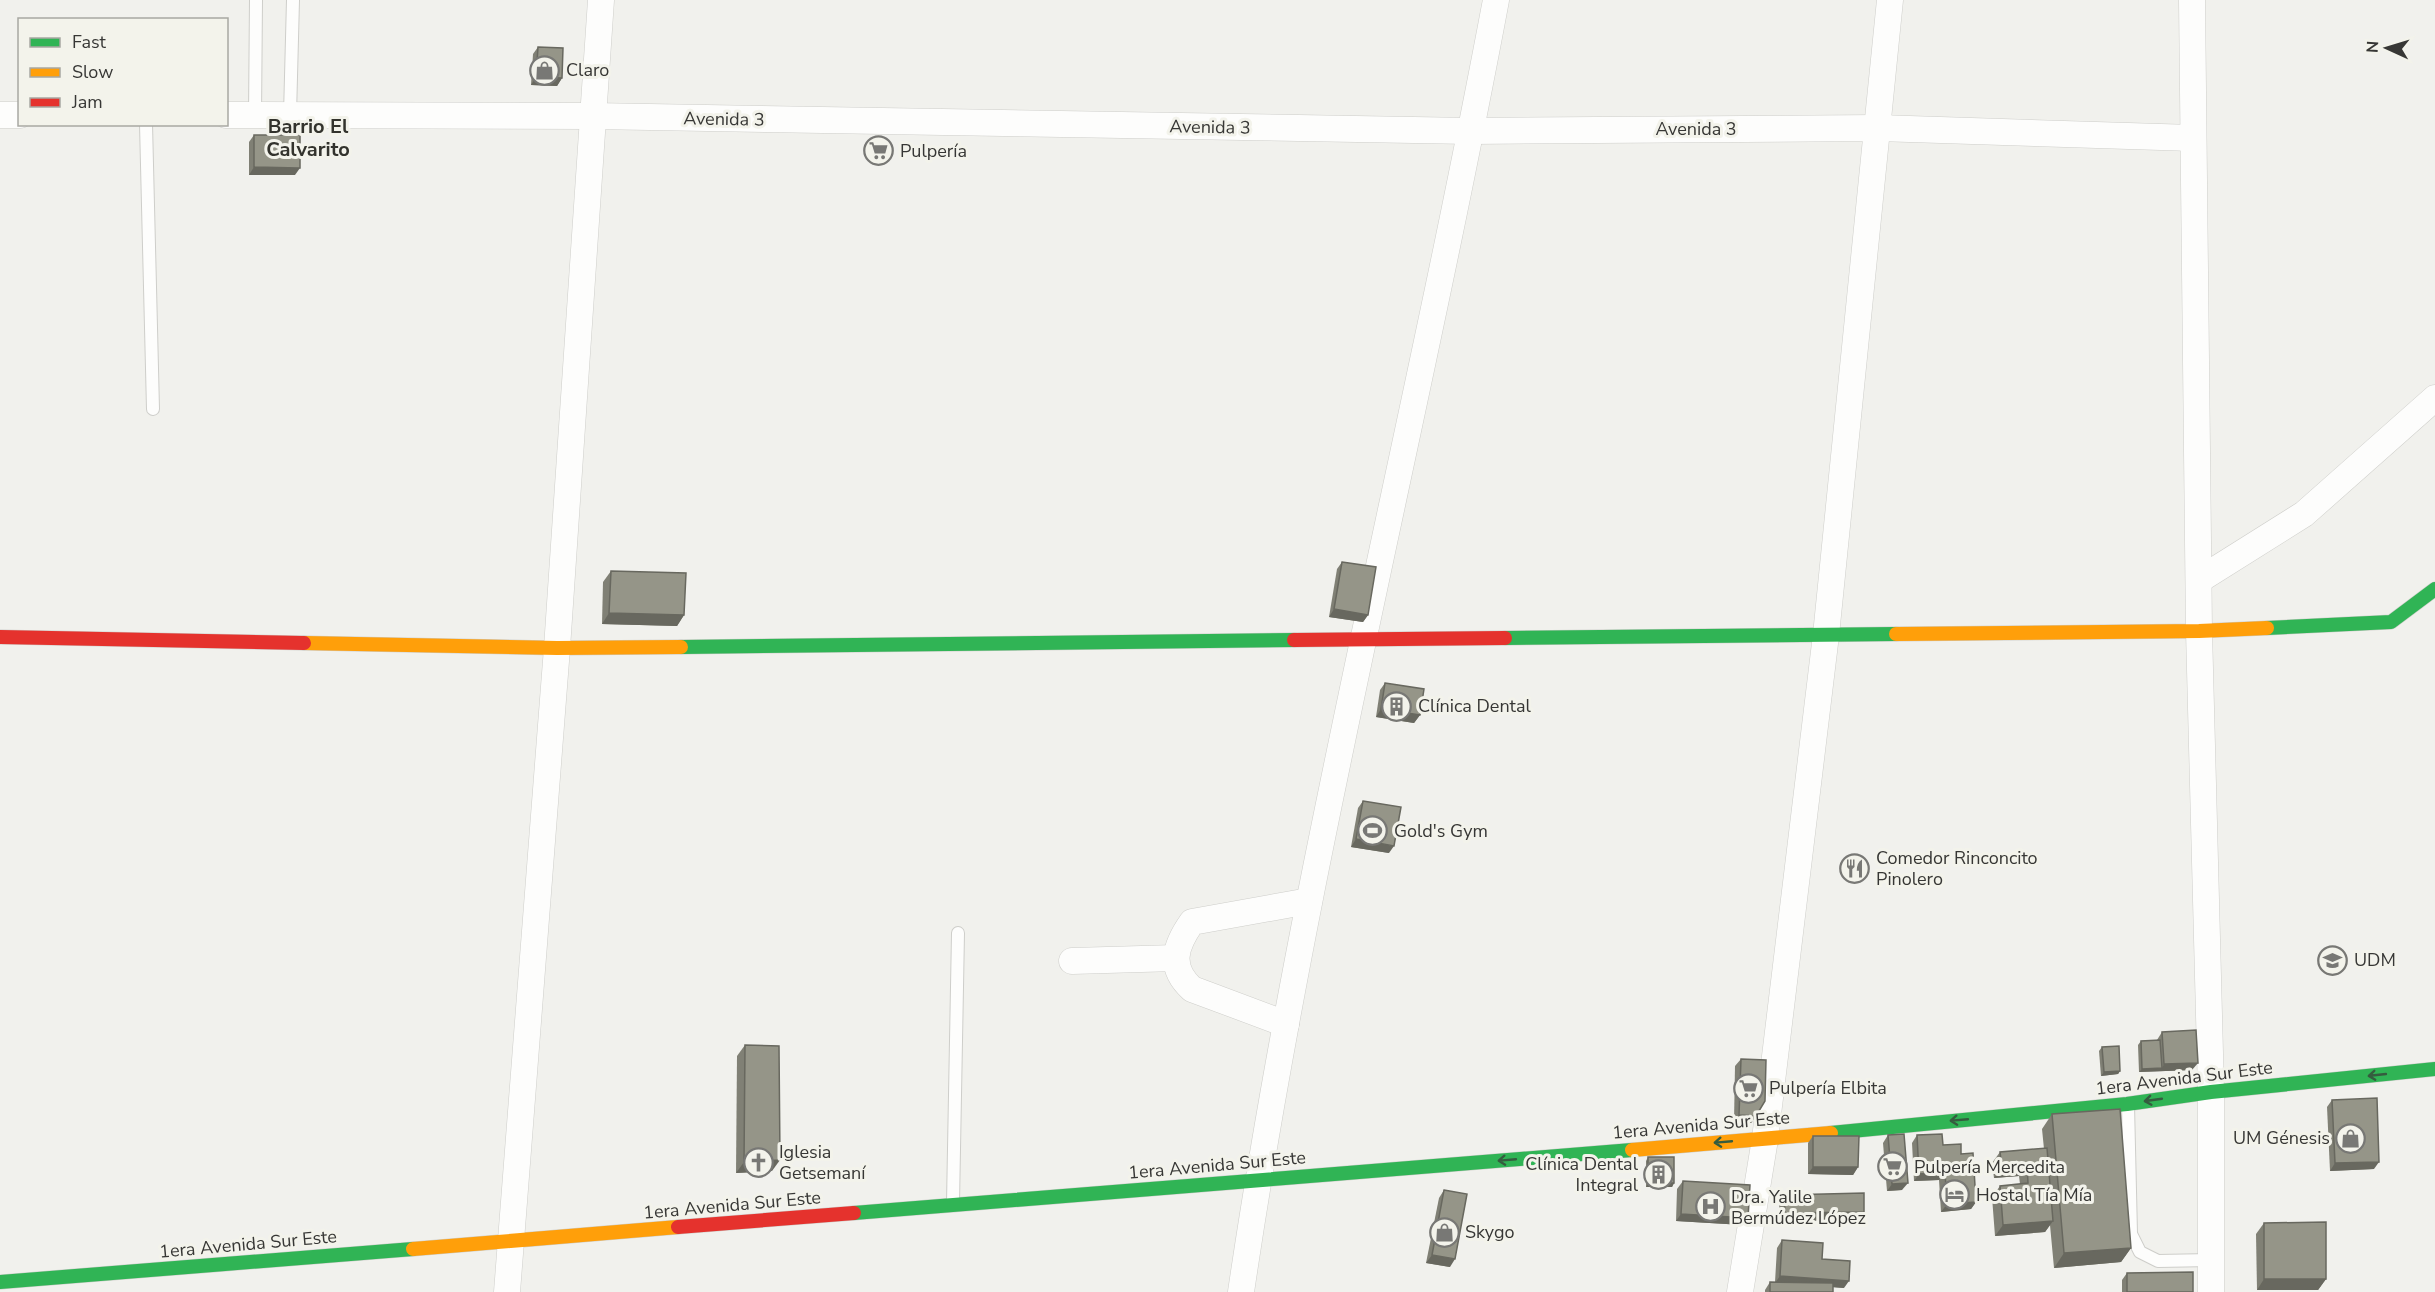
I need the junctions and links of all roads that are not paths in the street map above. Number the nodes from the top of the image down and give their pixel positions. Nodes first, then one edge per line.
1 (256, 0) edge
2 (293, 0) edge
3 (602, 0) edge
4 (1496, 0) edge
5 (1890, 0) edge
6 (2192, 0) edge
7 (0, 115) edge
8 (18, 115) edge
9 (228, 115) edge
10 (255, 115) junction
11 (290, 116) junction
12 (592, 116) junction
13 (146, 126) edge
14 (1878, 128) junction
15 (1471, 131) junction
16 (2193, 138) junction
17 (2435, 398) edge
18 (153, 409) dead end
19 (2199, 579) junction
20 (2435, 589) edge
21 (2199, 631) junction
22 (1826, 635) junction
23 (0, 637) edge
24 (1364, 639) junction
25 (557, 648) junction
26 (1309, 901) junction
27 (958, 933) dead end
28 (1176, 958) junction
29 (1072, 961) dead end
30 (1286, 1024) junction
31 (2435, 1069) edge
32 (2211, 1092) junction
33 (2127, 1104) junction
34 (1765, 1139) junction
35 (1257, 1180) junction
36 (953, 1204) junction
37 (511, 1241) junction
38 (2211, 1260) junction
39 (0, 1282) edge
40 (507, 1292) edge
41 (1241, 1292) edge
42 (1740, 1292) edge
43 (2211, 1292) edge

1 - 10 lane
2 - 11 lane
3 - 12 street
4 - 15 street
5 - 14 street
6 - 16 street
7 - 8 street
9 - 10 street, Avenida 3
10 - 11 street, Avenida 3
11 - 12 street, Avenida 3
12 - 15 street, Avenida 3
12 - 25 street
13 - 18 lane
14 - 15 street, Avenida 3
14 - 16 street, Avenida 3
14 - 22 street
15 - 24 street
16 - 19 street
17 - 19 street
19 - 21 street
20 - 21 street
21 - 22 street
21 - 32 street
22 - 24 street
22 - 34 street
23 - 25 street
24 - 25 street
24 - 26 street
25 - 37 street
26 - 28 street
26 - 30 street
27 - 36 lane
28 - 29 street
28 - 30 street
30 - 35 street
31 -> 32 street, 1era Avenida Sur Este
32 -> 33 street, 1era Avenida Sur Este
32 - 38 street
33 -> 34 street, 1era Avenida Sur Este
33 - 38 lane
34 -> 35 street, 1era Avenida Sur Este
34 - 42 street
35 - 36 street, 1era Avenida Sur Este
35 - 41 street
36 - 37 street, 1era Avenida Sur Este
37 - 39 street, 1era Avenida Sur Este
37 - 40 street
38 - 43 street

